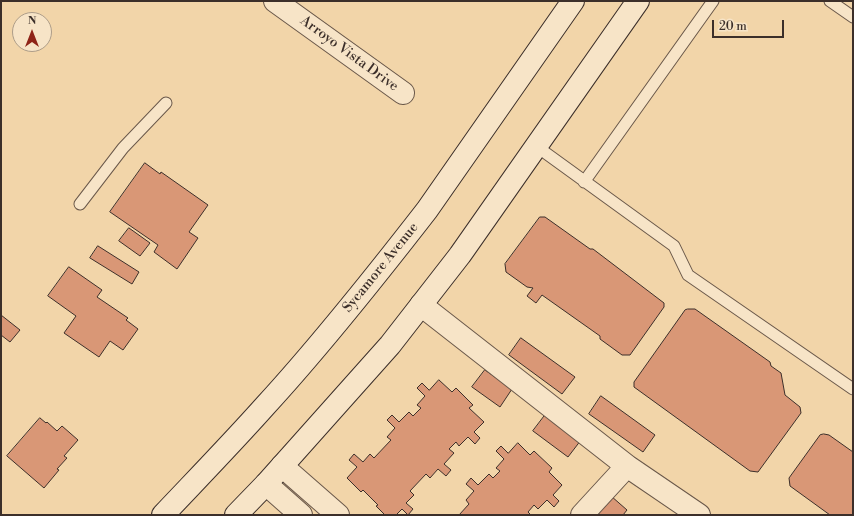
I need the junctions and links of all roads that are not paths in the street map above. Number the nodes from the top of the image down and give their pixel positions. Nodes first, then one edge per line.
1 (275, 1) edge
2 (573, 1) edge
3 (638, 1) edge
4 (713, 1) edge
5 (830, 1) edge
6 (853, 17) edge
7 (403, 93) dead end
8 (166, 103) dead end
9 (536, 146) junction
10 (584, 182) junction
11 (80, 204) dead end
12 (421, 305) junction
13 (853, 389) edge
14 (282, 466) junction
15 (627, 466) junction
16 (266, 484) junction
17 (163, 515) edge
18 (236, 515) edge
19 (301, 515) edge
20 (338, 515) edge
21 (582, 515) edge
22 (699, 515) edge

1 - 7 main road, Arroyo Vista Drive
2 - 17 main road, Sycamore Avenue
3 - 9 main road
4 - 10 lane
5 - 6 lane
8 - 11 lane
9 - 10 lane
9 - 12 main road
10 - 13 lane
12 - 14 main road
12 - 15 main road
14 - 16 main road
14 - 20 main road
15 - 21 main road
15 - 22 main road
16 - 18 main road
16 - 19 main road

